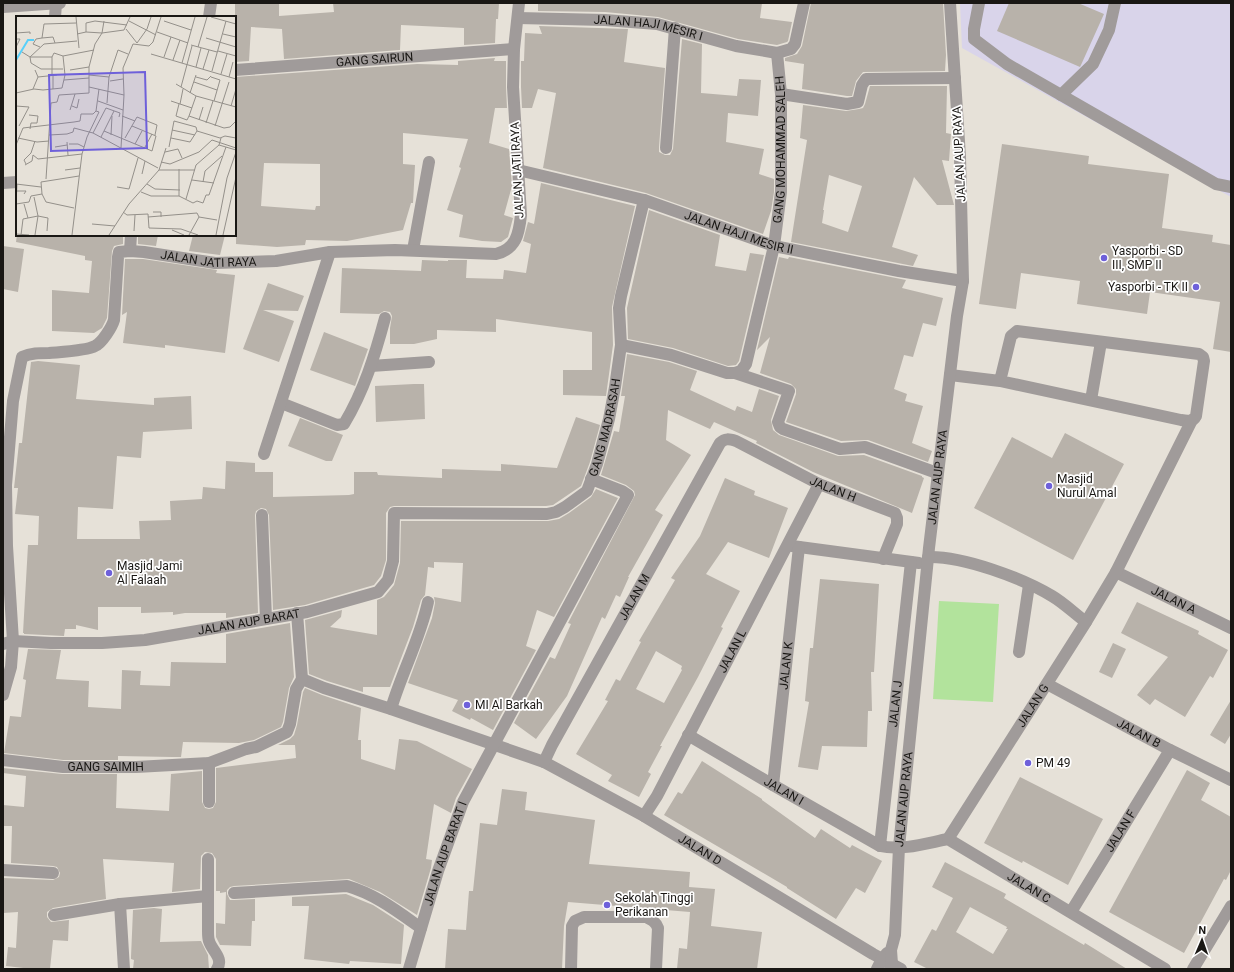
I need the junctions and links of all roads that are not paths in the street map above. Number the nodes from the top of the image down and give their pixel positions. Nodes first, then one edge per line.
1 (211, 3) edge
2 (519, 3) edge
3 (804, 3) edge
4 (950, 3) edge
5 (979, 3) edge
6 (1115, 3) edge
7 (52, 4) edge
8 (3, 7) edge
9 (55, 16) edge
10 (209, 16) edge
11 (518, 18) junction
12 (675, 28) junction
13 (514, 49) junction
14 (777, 53) junction
15 (236, 70) edge
16 (955, 78) junction
17 (781, 94) junction
18 (1061, 95) junction
19 (666, 148) dead end
20 (430, 162) dead end
21 (518, 170) junction
22 (16, 182) edge
23 (3, 183) edge
24 (1231, 187) edge
25 (644, 200) junction
26 (130, 236) edge
27 (774, 246) junction
28 (413, 250) junction
29 (130, 251) junction
30 (330, 252) junction
31 (963, 282) junction
32 (385, 318) dead end
33 (1101, 342) junction
34 (621, 345) junction
35 (429, 362) dead end
36 (371, 366) junction
37 (735, 373) junction
38 (950, 375) junction
39 (1000, 381) junction
40 (1091, 400) junction
41 (281, 403) junction
42 (1192, 420) junction
43 (730, 439) joint
44 (264, 454) dead end
45 (937, 473) junction
46 (591, 479) junction
47 (819, 484) junction
48 (262, 515) dead end
49 (787, 545) junction
50 (799, 546) junction
51 (883, 558) junction
52 (928, 560) junction
53 (911, 562) junction
54 (1116, 572) junction
55 (1029, 584) junction
56 (428, 602) dead end
57 (297, 613) junction
58 (266, 619) junction
59 (1086, 622) junction
60 (1231, 628) edge
61 (8, 643) edge
62 (1020, 652) dead end
63 (302, 679) junction
64 (1047, 684) junction
65 (3, 695) edge
66 (391, 709) junction
67 (688, 735) junction
68 (493, 744) junction
69 (1170, 750) junction
70 (3, 760) edge
71 (544, 762) junction
72 (209, 763) junction
73 (1231, 780) edge
74 (773, 785) junction
75 (209, 802) dead end
76 (644, 816) junction
77 (948, 839) junction
78 (882, 846) junction
79 (899, 847) junction
80 (208, 859) dead end
81 (3, 870) edge
82 (53, 873) dead end
83 (234, 893) dead end
84 (208, 896) junction
85 (120, 904) junction
86 (1231, 906) edge
87 (1071, 912) junction
88 (54, 916) dead end
89 (420, 928) junction
90 (888, 966) edge
91 (124, 969) edge
92 (217, 969) edge
93 (409, 969) edge
94 (571, 969) edge
95 (656, 969) edge
96 (1165, 969) edge
97 (1193, 969) edge

1 - 10 street
2 - 11 street, JALAN JATI RAYA
3 - 14 street
4 - 16 street, JALAN AUP RAYA
5 - 18 street
6 - 18 street
7 - 8 street
7 - 9 street
11 - 12 street, JALAN HAJI MESIR I
11 - 13 street, JALAN JATI RAYA
12 - 14 street, JALAN HAJI MESIR I
12 - 19 street
13 - 15 street, GANG SAIRUN
13 - 21 street, JALAN JATI RAYA
14 - 17 street, GANG MOHAMMAD SALEH
16 - 17 street
16 - 31 street, JALAN AUP RAYA
17 - 27 street, GANG MOHAMMAD SALEH
18 - 24 street
20 - 28 street
21 - 25 street, JALAN HAJI MESIR II
21 - 28 street, JALAN JATI RAYA
22 - 23 street
25 - 27 street, JALAN HAJI MESIR II
25 - 34 street, GANG MADRASAH
26 - 29 street
27 - 31 street, JALAN HAJI MESIR II
27 - 37 street, GANG MOHAMMAD SALEH
28 - 30 street, JALAN JATI RAYA
29 - 30 street, JALAN JATI RAYA
29 - 61 street
30 - 41 street
31 - 38 street, JALAN AUP RAYA
32 - 36 street
33 - 39 street
33 - 40 street
33 - 42 street, JALAN G
34 - 37 street
34 - 46 street, GANG MADRASAH
35 - 36 street
36 - 41 street
37 - 45 street
38 - 39 street
38 - 45 street, JALAN AUP RAYA
39 - 40 street
40 - 42 street
41 - 44 street
42 - 54 street, JALAN G
43 - 47 street, JALAN H
43 - 71 street, JALAN M
45 - 52 street, JALAN AUP RAYA
46 - 57 street
46 - 68 street, GANG MADRASAH
47 - 49 street, JALAN L
47 - 51 street, JALAN H
48 - 58 street
49 - 50 street
49 - 67 street, JALAN L
50 - 51 street
50 - 74 street, JALAN K
51 - 53 street
52 - 53 street
52 - 55 street
52 - 79 street, JALAN AUP RAYA
53 - 78 street, JALAN J
54 - 59 street, JALAN G
54 - 60 street, JALAN A
55 - 59 street
55 - 62 street
56 - 66 street
57 - 58 street, JALAN AUP BARAT
57 - 63 street, JALAN AUP BARAT
58 - 61 street, JALAN AUP BARAT
59 - 64 street, JALAN G
61 - 65 street
63 - 66 street
63 - 72 street, GANG SAIMIH
64 - 69 street, JALAN B
64 - 77 street, JALAN G
66 - 68 street
67 - 74 street, JALAN I
67 - 76 street, JALAN L
68 - 71 street, JALAN D
68 - 89 street, JALAN AUP BARAT I
69 - 73 street, JALAN B
69 - 87 street, JALAN F
70 - 72 street, GANG SAIMIH
71 - 76 street, JALAN D
72 - 75 street
74 - 78 street, JALAN I
76 - 90 street, JALAN D
77 - 79 street
77 - 87 street, JALAN C
78 - 79 street
79 - 90 street, JALAN AUP RAYA
80 - 84 street
81 - 82 street
83 - 89 street
84 - 85 street
84 - 92 street
85 - 88 street
85 - 91 street
86 - 97 street
87 - 96 street, JALAN C
89 - 93 street, JALAN AUP BARAT I
94 - 95 street

